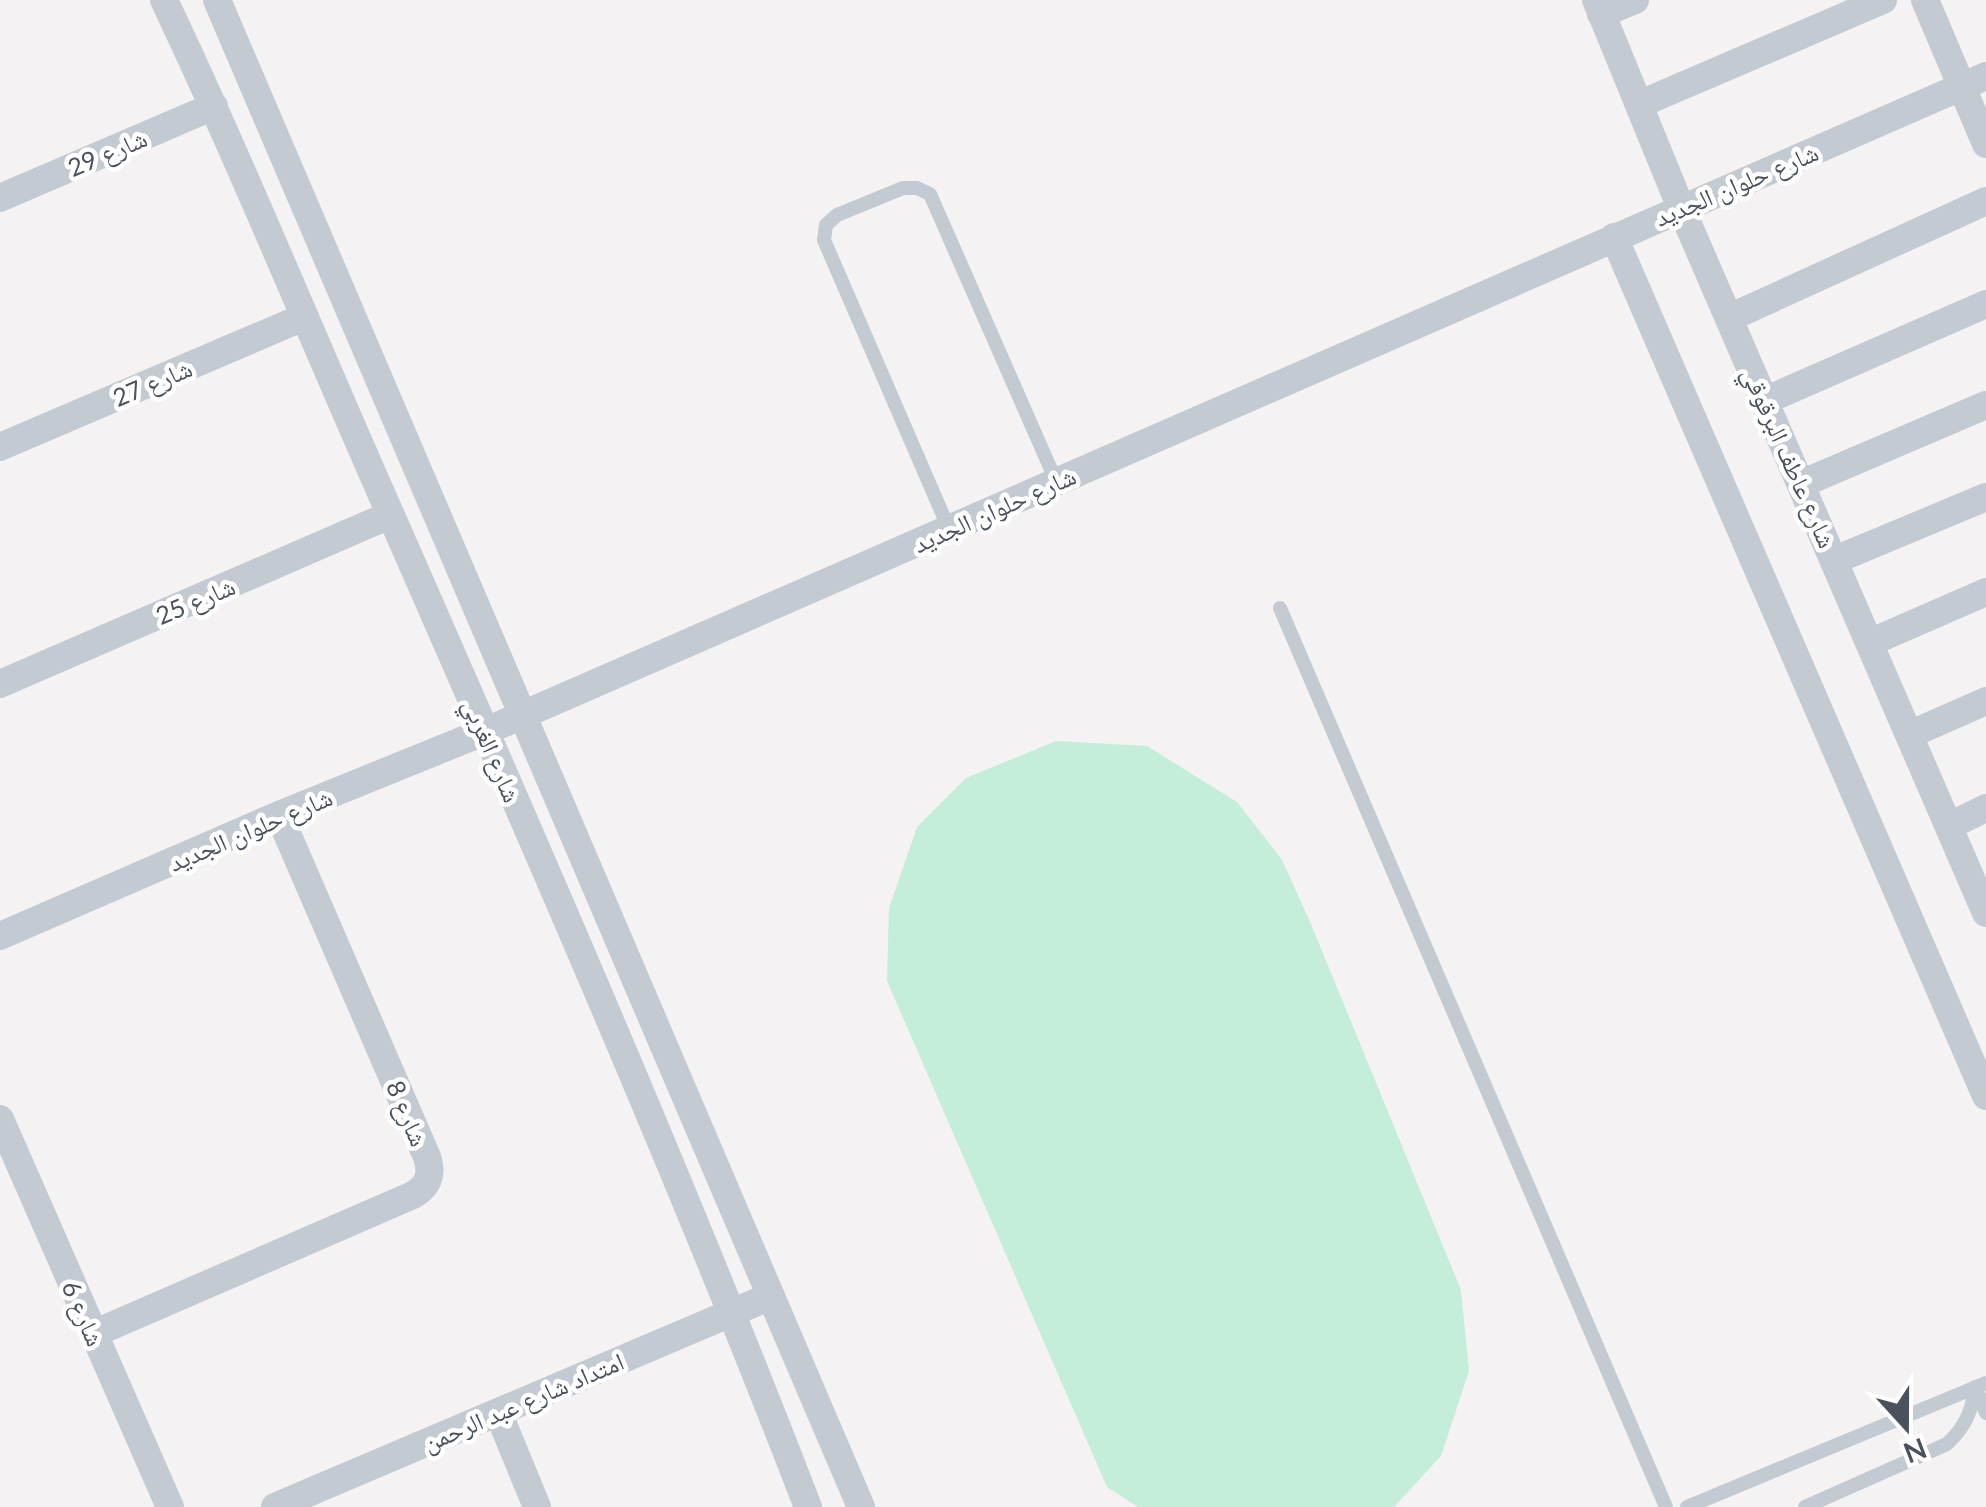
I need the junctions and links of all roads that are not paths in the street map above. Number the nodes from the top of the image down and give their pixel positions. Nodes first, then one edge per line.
1 (164, 0) edge
2 (217, 0) edge
3 (1636, 0) edge
4 (1883, 0) edge
5 (1925, 0) edge
6 (1598, 7) edge
7 (1974, 81) edge
8 (1640, 104) junction
9 (214, 106) junction
10 (1986, 144) edge
11 (0, 198) edge
12 (1986, 201) edge
13 (1681, 208) junction
14 (1614, 237) junction
15 (1986, 304) edge
16 (304, 317) junction
17 (1729, 318) junction
18 (1764, 401) junction
19 (1986, 405) edge
20 (0, 447) edge
21 (1056, 482) junction
22 (1801, 484) junction
23 (1986, 498) edge
24 (390, 515) junction
25 (949, 529) junction
26 (1836, 560) junction
27 (1986, 592) edge
28 (1280, 608) dead end
29 (1869, 643) junction
30 (0, 684) edge
31 (1986, 701) edge
32 (521, 716) junction
33 (486, 732) junction
34 (1910, 735) junction
35 (1986, 808) edge
36 (279, 816) junction
37 (1948, 826) junction
38 (1986, 912) edge
39 (0, 936) edge
40 (1986, 1096) edge
41 (0, 1119) edge
42 (771, 1296) junction
43 (732, 1312) junction
44 (93, 1334) junction
45 (1981, 1385) edge
46 (498, 1412) junction
47 (1986, 1413) edge
48 (170, 1507) edge
49 (275, 1507) edge
50 (537, 1507) edge
51 (808, 1507) edge
52 (861, 1507) edge
53 (1666, 1507) edge
54 (1687, 1507) edge
55 (1806, 1507) edge

1 - 9 street, شارع الغربي
2 - 32 street, شارع الغربي
3 - 6 street
4 - 8 street
5 - 7 street
6 - 8 street, شارع عاطف البرقوقي
7 - 10 street
7 - 13 street, شارع حلوان الجديد
8 - 13 street, شارع عاطف البرقوقي
9 - 11 street, شارع 29
9 - 16 street, شارع الغربي
12 - 17 street
13 - 14 street, شارع حلوان الجديد
13 - 17 street, شارع عاطف البرقوقي
14 - 21 street, شارع حلوان الجديد
14 - 40 street
15 - 18 street
16 - 20 street, شارع 27
16 - 24 street, شارع الغربي
17 - 18 street, شارع عاطف البرقوقي
18 - 22 street, شارع عاطف البرقوقي
19 - 22 street
21 - 25 street, شارع حلوان الجديد
21 - 25 lane
22 - 26 street, شارع عاطف البرقوقي
23 - 26 street
24 - 30 street, شارع 25
24 - 33 street, شارع الغربي
25 - 32 street, شارع حلوان الجديد
26 - 29 street, شارع عاطف البرقوقي
27 - 29 street
28 - 53 lane
29 - 34 street, شارع عاطف البرقوقي
31 - 34 street
32 - 33 street, شارع حلوان الجديد
32 - 42 street, شارع الغربي
33 - 36 street, شارع حلوان الجديد
33 - 43 street, شارع الغربي
34 - 37 street, شارع عاطف البرقوقي
35 - 37 street
36 - 39 street, شارع حلوان الجديد
36 - 44 street, شارع 8
37 - 38 street, شارع عاطف البرقوقي
41 - 44 street, شارع 6
42 - 43 street, امتداد شارع عبد الرحمن
42 - 52 street, شارع الغربي
43 - 46 street, امتداد شارع عبد الرحمن
43 - 51 street, شارع الغربي
44 - 48 street, شارع 6
45 - 47 lane
45 - 54 lane
45 - 55 lane
46 - 49 street, امتداد شارع عبد الرحمن
46 - 50 street

